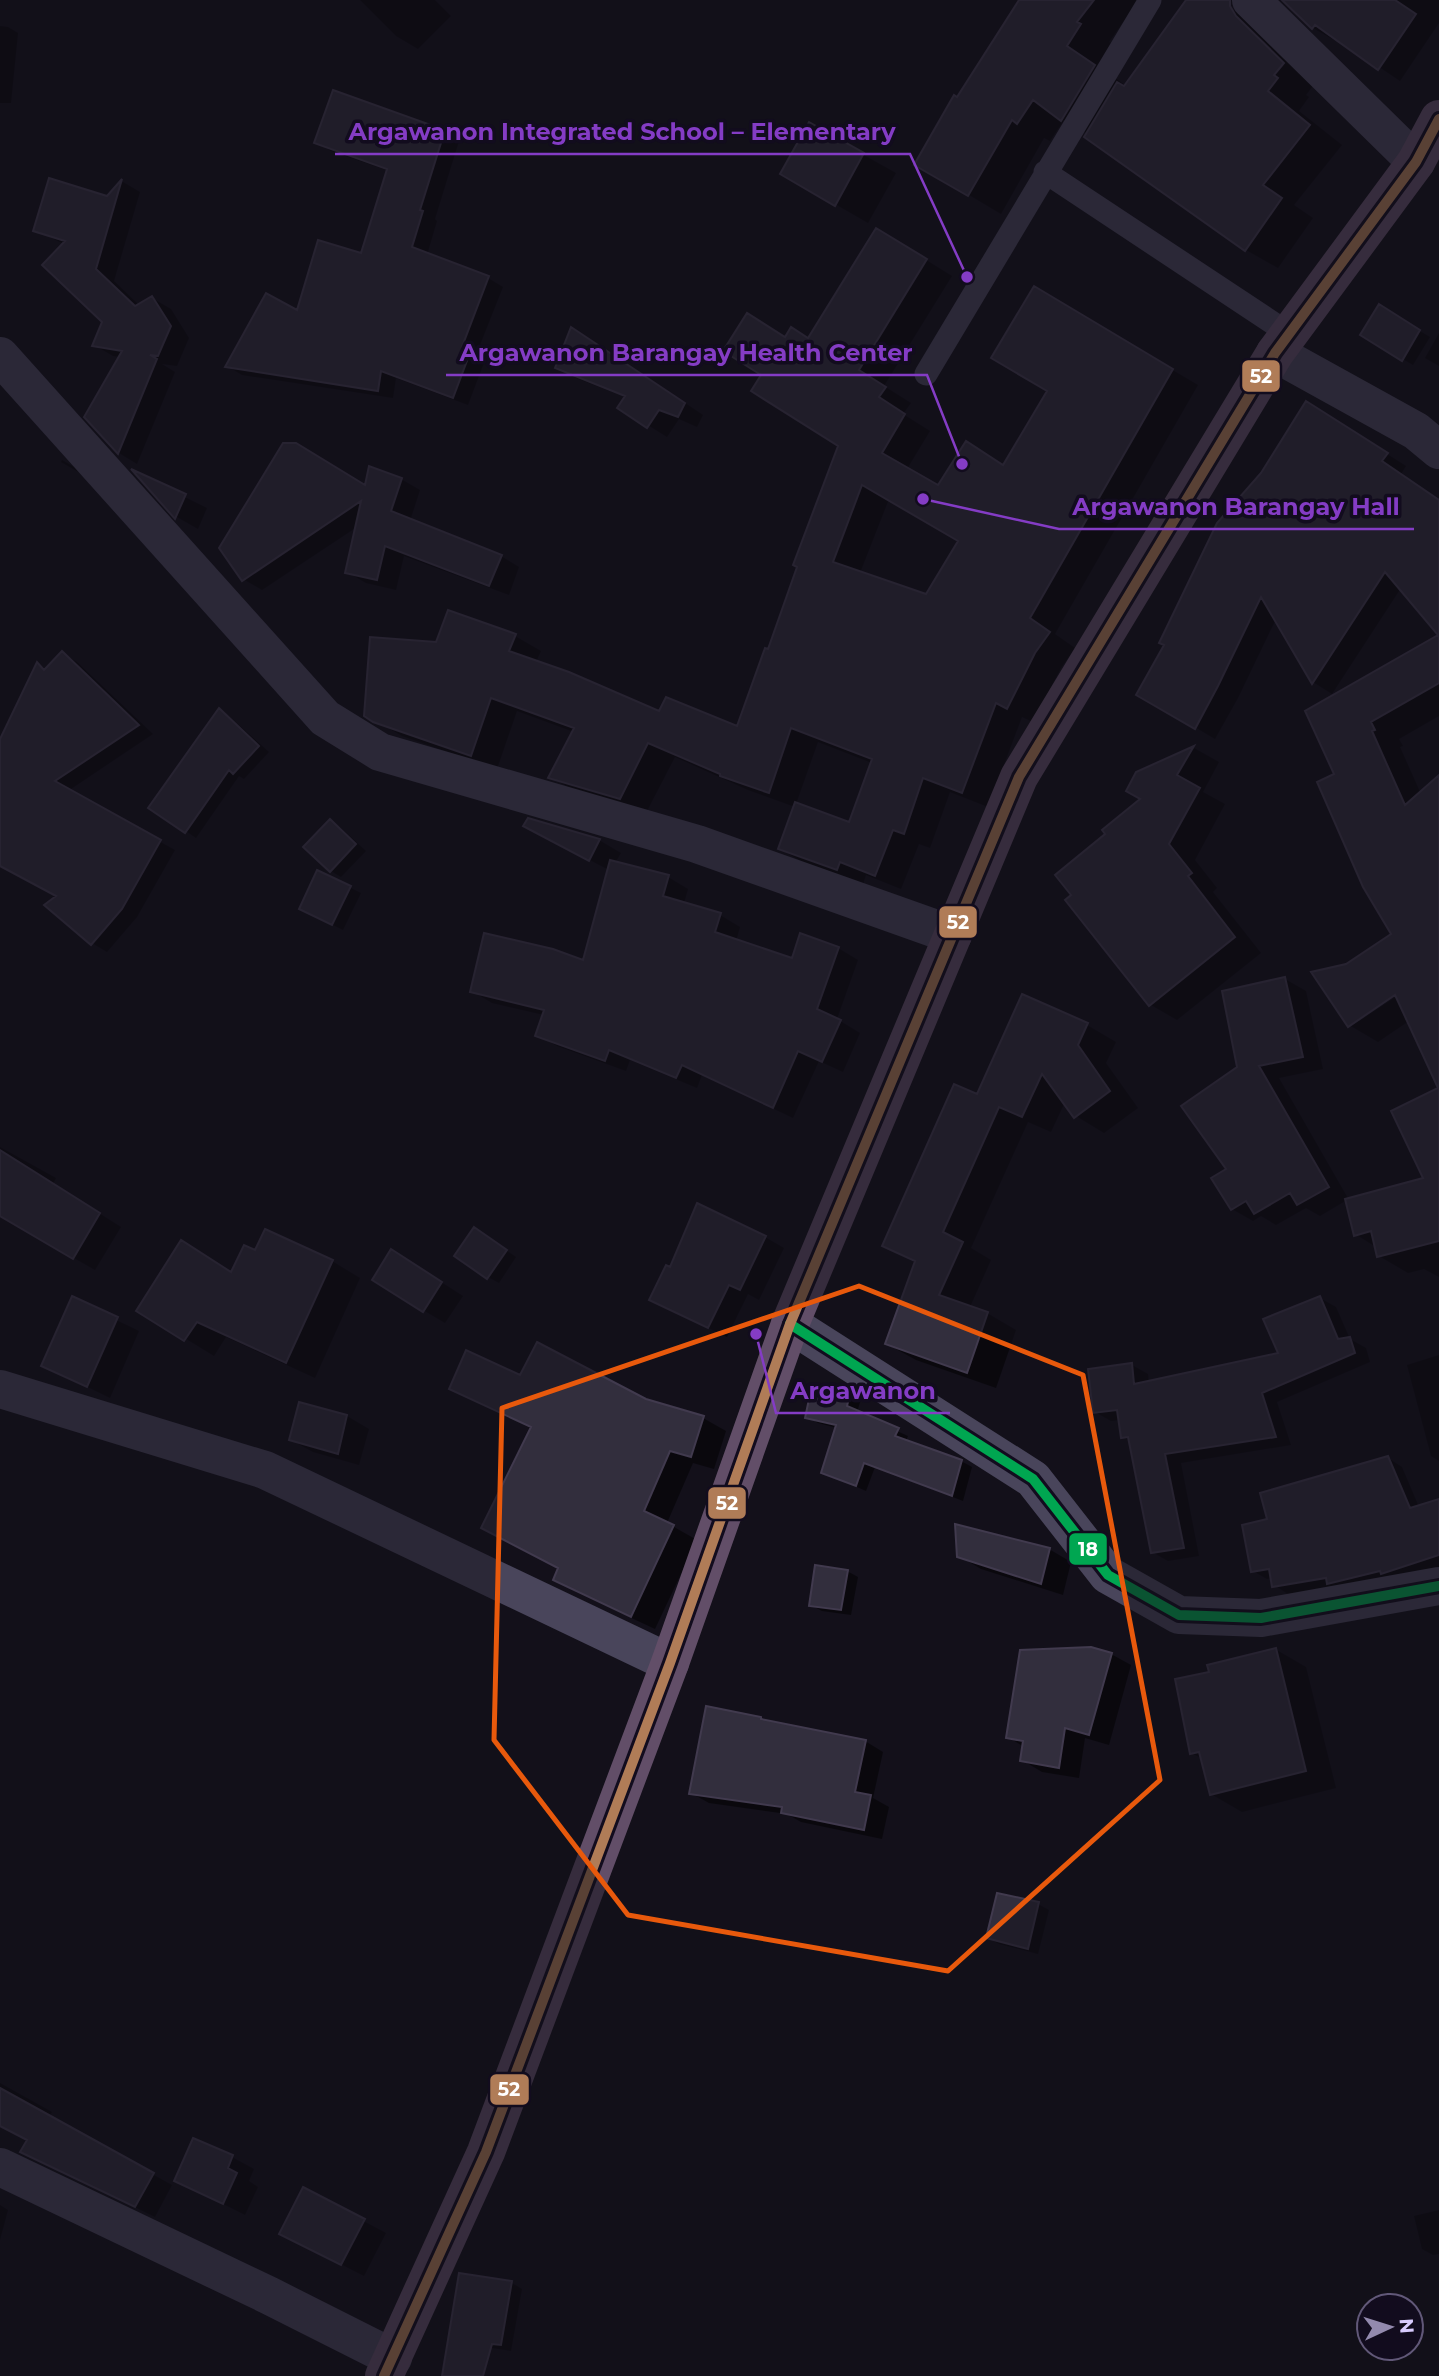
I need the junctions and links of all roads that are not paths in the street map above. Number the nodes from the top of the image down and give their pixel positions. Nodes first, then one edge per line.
1 (1150, 0) edge
2 (1251, 0) edge
3 (1439, 119) edge
4 (1416, 162) junction
5 (1045, 172) junction
6 (1281, 343) junction
7 (0, 356) edge
8 (926, 374) dead end
9 (1439, 450) edge
10 (953, 935) junction
11 (790, 1324) junction
12 (0, 1389) edge
13 (1439, 1586) edge
14 (670, 1663) junction
15 (0, 2167) edge
16 (389, 2367) edge

1 - 5 lane
2 - 4 street
3 - 4 highway
4 - 6 highway
5 - 6 lane
5 - 8 lane
6 - 9 street
6 - 10 highway
7 - 10 street
10 - 11 highway
11 - 13 street
11 - 14 highway
12 - 14 street
14 - 16 highway
15 - 16 street

